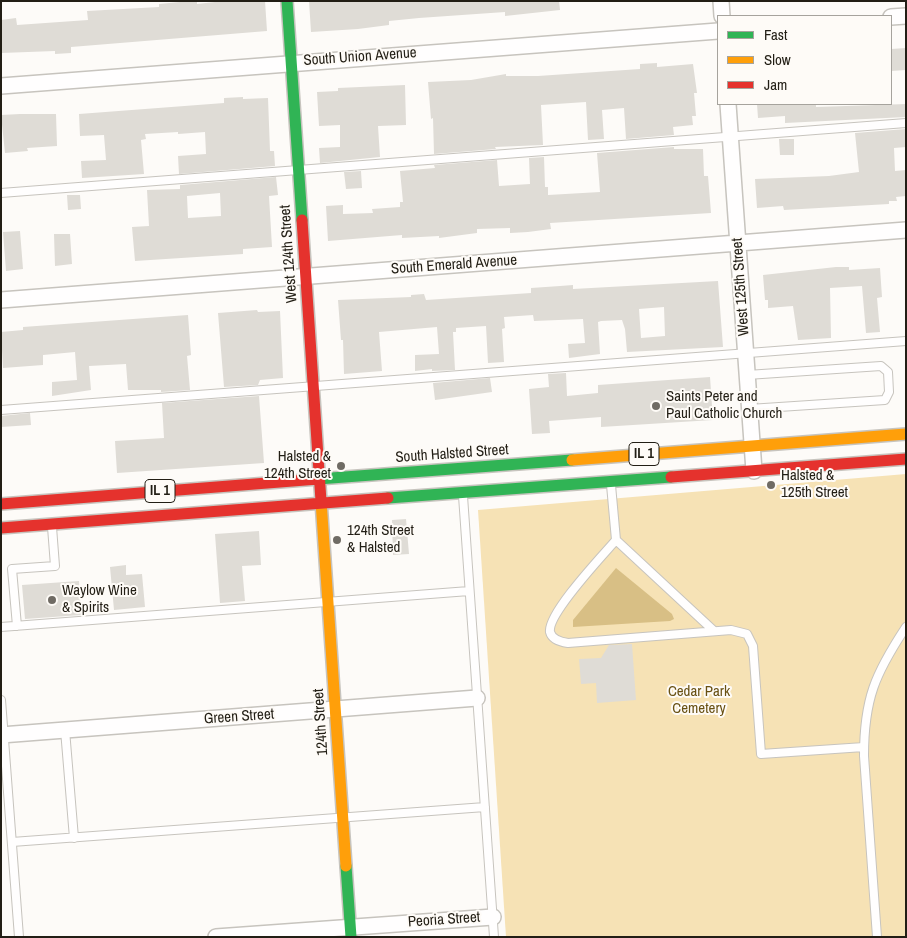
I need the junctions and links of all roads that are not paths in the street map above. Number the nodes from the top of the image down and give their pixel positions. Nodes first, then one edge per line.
1 (287, 1) edge
2 (721, 1) edge
3 (722, 15) edge
4 (906, 16) edge
5 (892, 17) edge
6 (717, 31) edge
7 (291, 62) junction
8 (1, 86) edge
9 (728, 105) edge
10 (906, 123) edge
11 (730, 136) junction
12 (298, 170) junction
13 (1, 193) edge
14 (906, 230) edge
15 (738, 244) junction
16 (306, 277) junction
17 (1, 300) edge
18 (906, 341) edge
19 (746, 353) junction
20 (747, 375) junction
21 (313, 386) junction
22 (1, 410) edge
23 (749, 410) junction
24 (906, 434) edge
25 (752, 446) junction
26 (906, 459) edge
27 (754, 471) junction
28 (319, 479) junction
29 (611, 483) junction
30 (462, 494) junction
31 (1, 504) edge
32 (320, 504) junction
33 (52, 525) junction
34 (1, 528) edge
35 (616, 540) junction
36 (469, 591) junction
37 (327, 602) junction
38 (17, 626) junction
39 (1, 627) edge
40 (906, 627) edge
41 (714, 631) junction
42 (477, 698) junction
43 (1, 700) edge
44 (335, 709) junction
45 (65, 730) junction
46 (3, 734) edge
47 (864, 747) junction
48 (484, 806) junction
49 (343, 817) junction
50 (74, 838) junction
51 (12, 842) junction
52 (493, 917) junction
53 (351, 932) edge
54 (19, 937) edge
55 (216, 937) edge
56 (494, 937) edge
57 (877, 937) edge

1 - 7 main road, West 124th Street
2 - 3 street
4 - 5 street
6 - 7 street, South Union Avenue
7 - 8 street, South Union Avenue
7 - 12 main road, West 124th Street
9 - 11 street, West 125th Street
10 - 11 lane
11 - 12 lane
11 - 15 street, West 125th Street
12 - 13 lane
12 - 16 main road, West 124th Street
14 - 15 street, South Emerald Avenue
15 - 16 street, South Emerald Avenue
15 - 19 street, West 125th Street
16 - 17 street, South Emerald Avenue
16 - 21 main road, West 124th Street
18 - 19 lane
19 - 20 street, West 125th Street
19 - 21 lane
20 - 23 street, West 125th Street
20 - 23 lane
21 - 22 lane
21 - 28 main road, West 124th Street
23 - 25 street, West 125th Street
24 - 25 main road, South Halsted Street / IL 1
25 - 27 street, West 125th Street
25 - 28 main road, South Halsted Street / IL 1
26 - 27 main road, IL 1
27 - 29 main road, IL 1
28 - 31 main road, South Halsted Street / IL 1
28 - 32 main road, West 124th Street
29 - 30 main road, IL 1
29 - 35 lane
30 - 32 main road, IL 1
30 - 36 lane
32 - 33 main road, IL 1
32 - 37 main road, 124th Street
33 - 34 main road, IL 1
33 - 38 lane
35 - 41 lane
35 - 41 lane
36 - 37 lane
36 - 42 lane
37 - 38 lane
37 - 44 main road, 124th Street
38 - 39 lane
40 - 47 lane
41 - 47 lane
42 - 44 street, Green Street
42 - 48 lane
43 - 46 lane
44 - 45 street, Green Street
44 - 49 main road, 124th Street
45 - 46 street, Green Street
45 - 50 lane
46 - 51 lane
47 - 57 lane
48 - 49 lane
48 - 52 lane
49 - 50 lane
49 - 53 main road, 124th Street
50 - 51 lane
51 - 54 lane
52 - 53 street, Peoria Street
52 - 56 lane
53 - 55 street, Peoria Street

